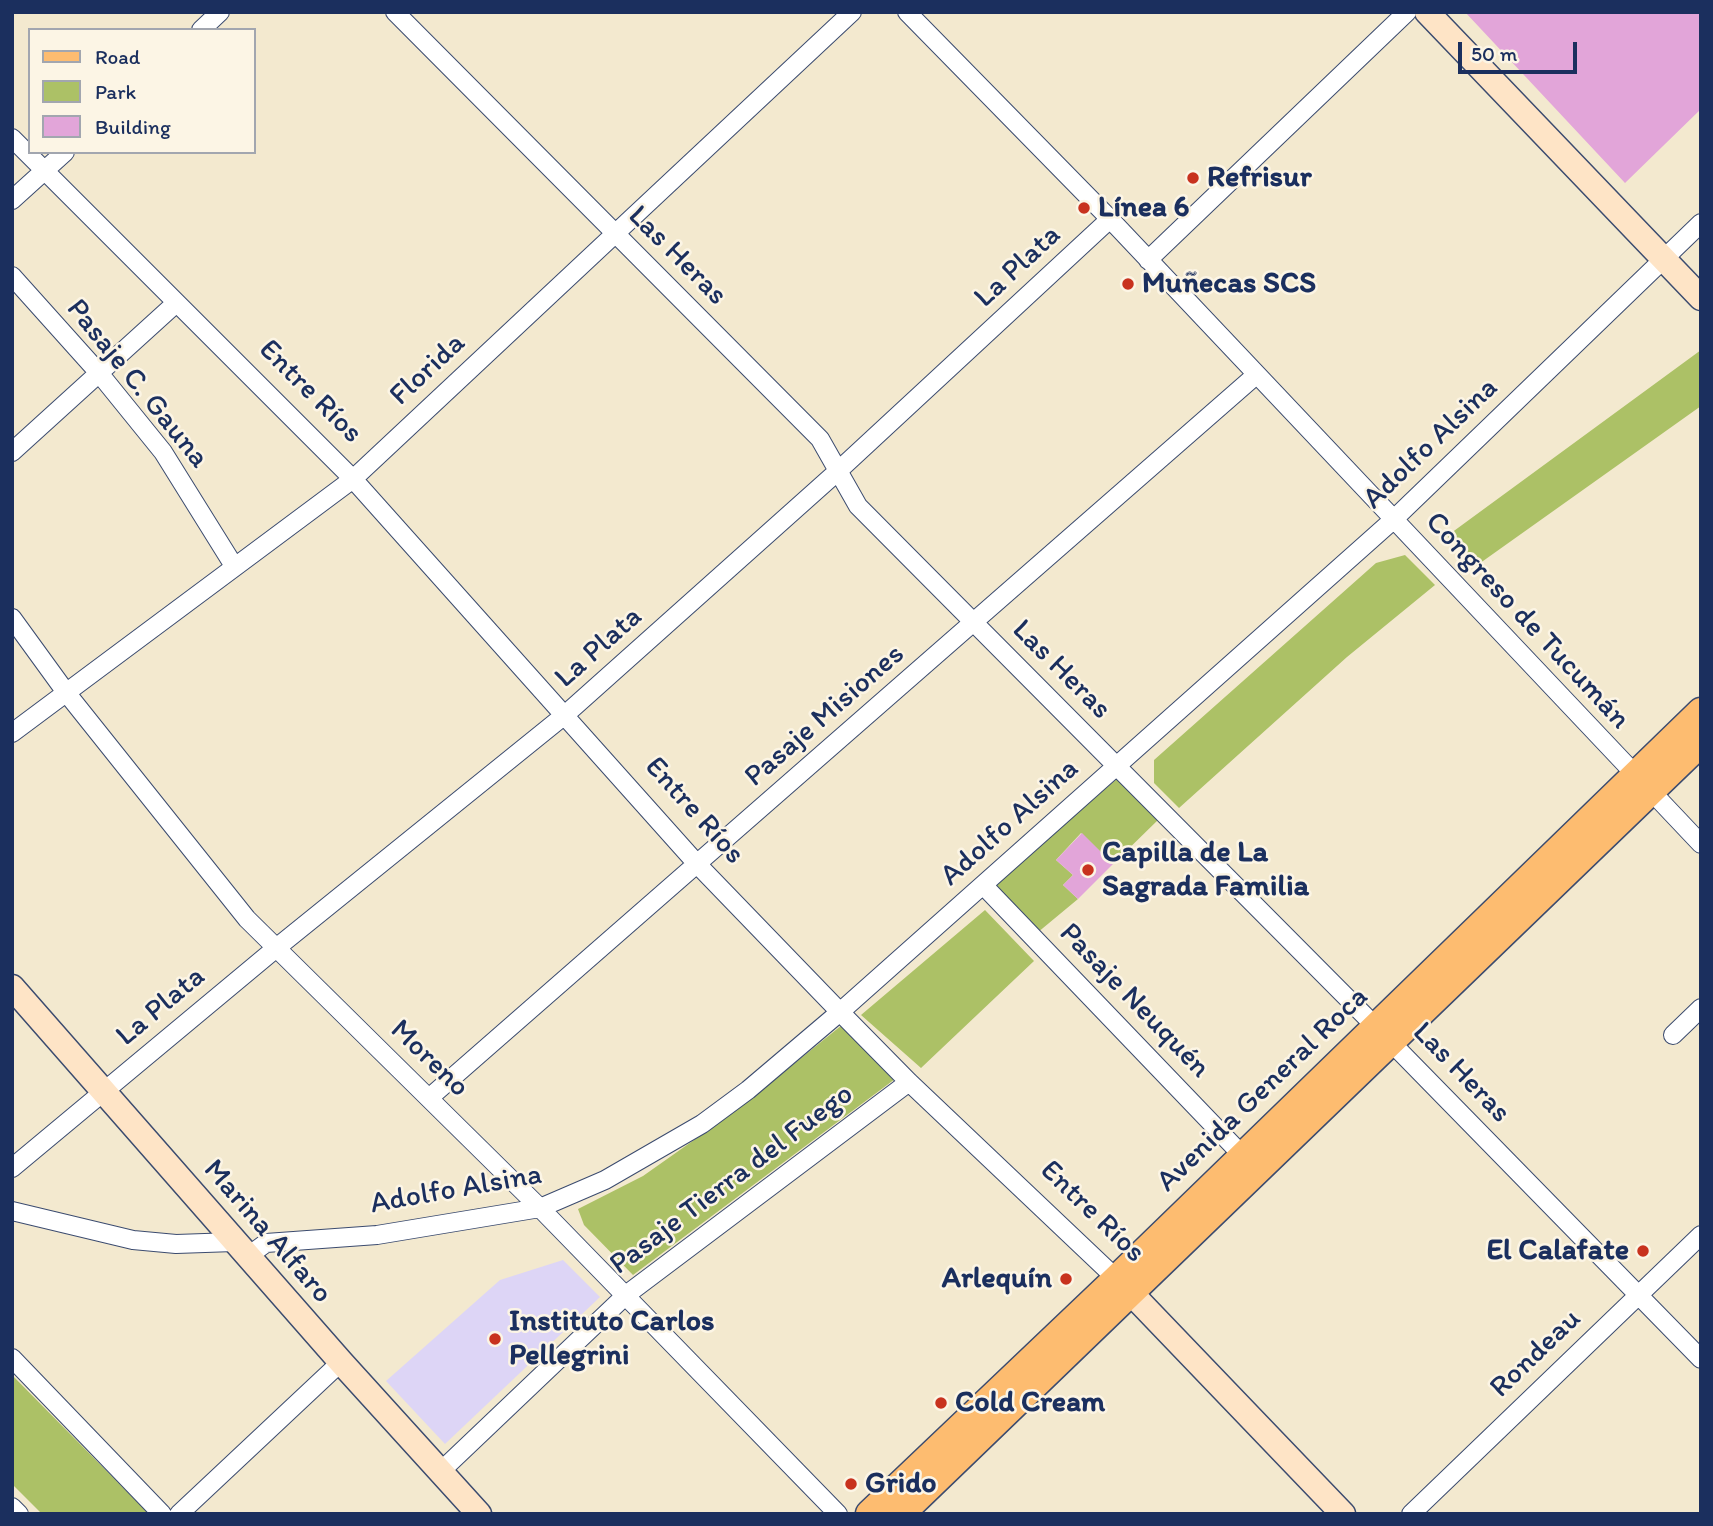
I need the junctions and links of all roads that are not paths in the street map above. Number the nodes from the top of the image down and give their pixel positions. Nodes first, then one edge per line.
1 (220, 12) edge
2 (395, 12) edge
3 (852, 12) edge
4 (907, 12) edge
5 (1407, 12) edge
6 (1427, 12) edge
7 (203, 28) edge
8 (12, 138) edge
9 (28, 154) edge
10 (28, 154) edge
11 (63, 154) edge
12 (45, 170) junction
13 (12, 200) edge
14 (1110, 219) junction
15 (1701, 223) edge
16 (615, 233) junction
17 (1665, 259) junction
18 (1148, 260) junction
19 (12, 276) edge
20 (1701, 298) edge
21 (175, 304) junction
22 (99, 373) junction
23 (1256, 375) junction
24 (12, 452) edge
25 (838, 471) junction
26 (353, 479) junction
27 (1393, 520) junction
28 (234, 566) junction
29 (12, 618) edge
30 (973, 623) junction
31 (65, 691) junction
32 (1701, 712) edge
33 (566, 714) junction
34 (12, 733) edge
35 (1701, 742) edge
36 (1116, 764) junction
37 (1642, 783) junction
38 (1701, 844) edge
39 (698, 865) junction
40 (984, 885) junction
41 (275, 950) junction
42 (12, 987) edge
43 (1701, 1008) edge
44 (840, 1012) junction
45 (1384, 1035) junction
46 (1673, 1035) dead end
47 (909, 1082) junction
48 (102, 1093) junction
49 (429, 1098) junction
50 (1243, 1156) junction
51 (12, 1168) edge
52 (540, 1208) junction
53 (12, 1210) edge
54 (1701, 1235) edge
55 (241, 1249) junction
56 (1124, 1286) junction
57 (626, 1295) junction
58 (1638, 1295) junction
59 (12, 1358) edge
60 (1701, 1359) edge
61 (341, 1362) junction
62 (440, 1472) junction
63 (12, 1507) edge
64 (19, 1514) edge
65 (162, 1514) edge
66 (179, 1514) edge
67 (480, 1514) edge
68 (838, 1514) edge
69 (870, 1514) edge
70 (900, 1514) edge
71 (1343, 1514) edge
72 (1412, 1514) edge

1 - 7 street
2 - 16 street, Las Heras
3 - 16 street, Florida
4 - 14 street, Congreso de Tucumán
5 - 18 street
6 - 17 street
8 - 9 street, Entre Ríos
10 - 12 street, Entre Ríos
11 - 12 street
12 - 13 street
12 - 21 street, Entre Ríos
14 - 18 street, Congreso de Tucumán
14 - 25 street, La Plata
15 - 17 street, Adolfo Alsina
16 - 25 street, Las Heras
16 - 26 street, Florida
17 - 20 street
17 - 27 street, Adolfo Alsina
18 - 23 street, Congreso de Tucumán
19 - 22 street, Pasaje C. Gauna
21 - 22 street
21 - 26 street, Entre Ríos
22 - 24 street
22 - 28 street, Pasaje C. Gauna
23 - 27 street, Congreso de Tucumán
23 - 30 street, Pasaje Misiones
25 - 30 street, Las Heras
25 - 33 street, La Plata
26 - 28 street, Florida
26 - 33 street, Entre Ríos
27 - 36 street, Adolfo Alsina
27 - 37 street, Congreso de Tucumán
28 - 31 street, Florida
29 - 31 street, Moreno
30 - 36 street, Las Heras
30 - 39 street, Pasaje Misiones
31 - 34 street, Florida
31 - 41 street, Moreno
32 - 37 main road, Avenida General Roca
33 - 39 street, Entre Ríos
33 - 41 street, La Plata
35 - 37 main road, Avenida General Roca
36 - 40 street, Adolfo Alsina
36 - 45 street, Las Heras
37 - 38 street, Congreso de Tucumán
37 - 45 main road, Avenida General Roca
39 - 44 street, Entre Ríos
39 - 49 street, Pasaje Misiones
40 - 44 street, Adolfo Alsina
40 - 50 street, Pasaje Neuquén
41 - 48 street, La Plata
41 - 49 street, Moreno
42 - 48 street, Marina Alfaro
43 - 46 street
44 - 47 street, Entre Ríos
44 - 52 street, Adolfo Alsina
45 - 50 main road, Avenida General Roca
45 - 56 main road, Avenida General Roca
45 - 58 street, Las Heras
47 - 56 street, Entre Ríos
47 - 57 street, Pasaje Tierra del Fuego
48 - 51 street, La Plata
48 - 55 street, Marina Alfaro
49 - 52 street, Moreno
50 - 56 main road, Avenida General Roca
52 - 55 street, Adolfo Alsina
52 - 57 street, Moreno
53 - 55 street
54 - 58 street, Rondeau
55 - 61 street, Marina Alfaro
56 - 69 main road, Avenida General Roca
56 - 70 main road, Avenida General Roca
56 - 71 street, Entre Ríos
57 - 62 street, Pasaje Tierra del Fuego
57 - 68 street, Moreno
58 - 60 street, Las Heras
58 - 72 street, Rondeau
59 - 65 street
61 - 62 street, Marina Alfaro
61 - 66 street
62 - 67 street, Marina Alfaro
63 - 64 street

